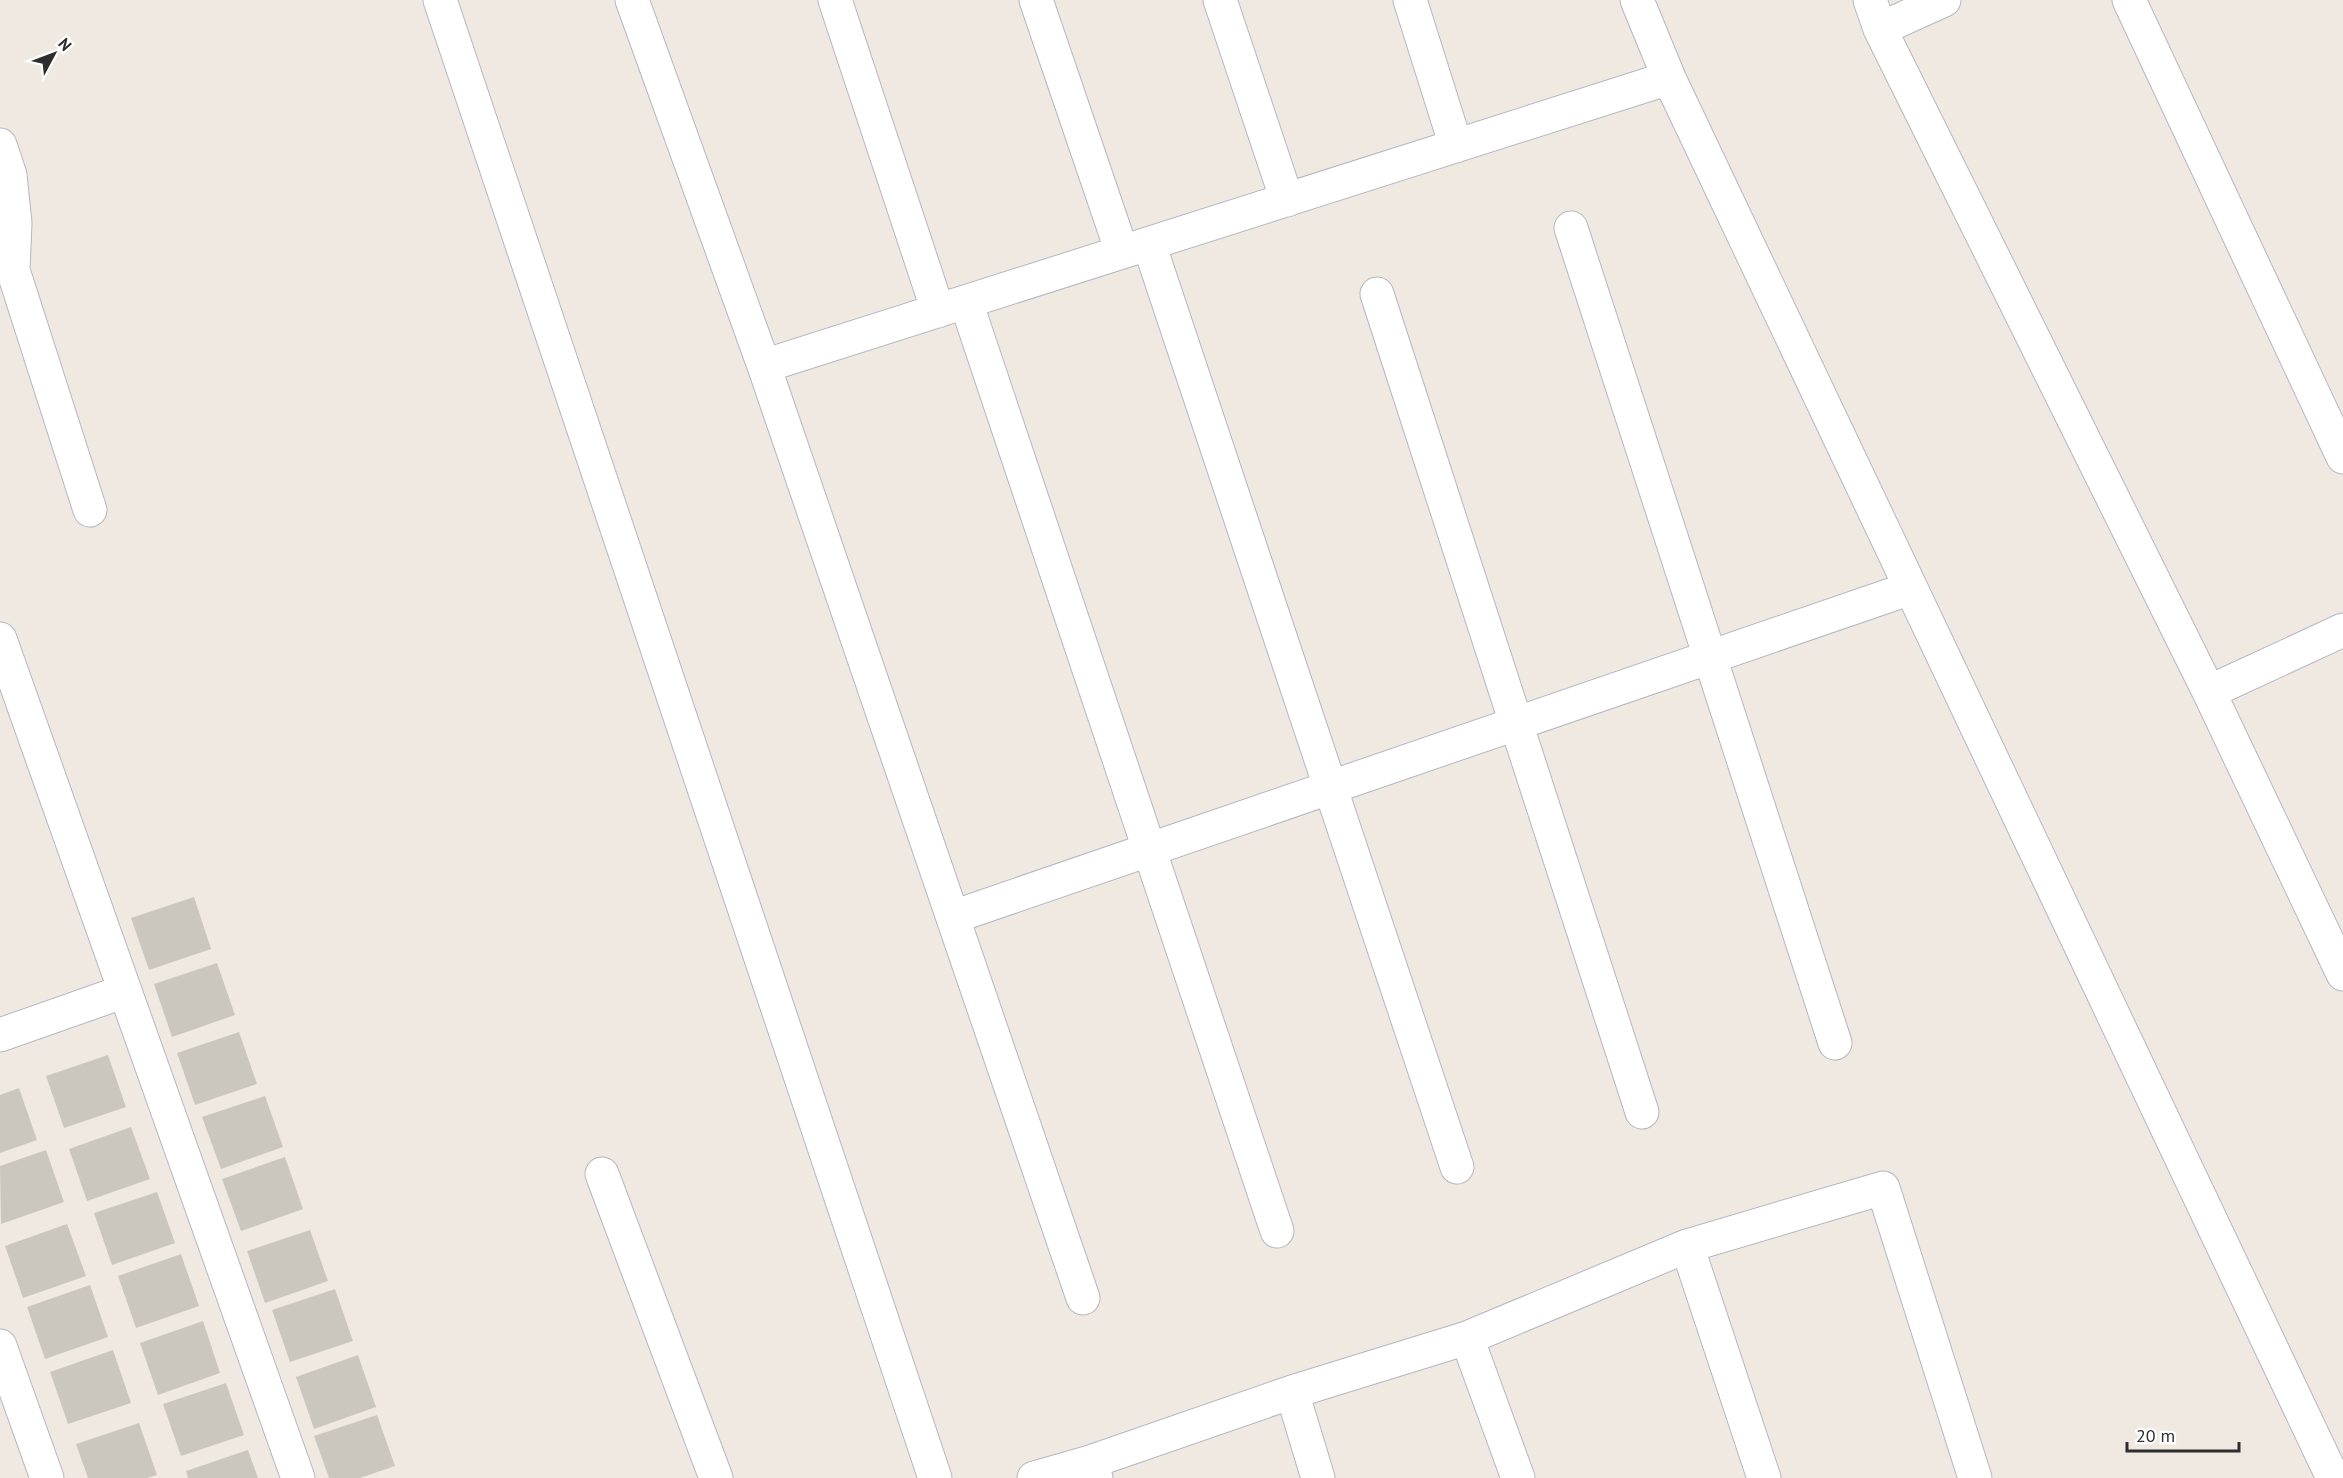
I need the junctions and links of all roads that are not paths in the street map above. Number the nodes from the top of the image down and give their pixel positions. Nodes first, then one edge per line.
1 (440, 0) edge
2 (632, 0) edge
3 (835, 0) edge
4 (1036, 0) edge
5 (1220, 0) edge
6 (1410, 0) edge
7 (1637, 0) edge
8 (1944, 0) edge
9 (2129, 0) edge
10 (1875, 14) edge
11 (1669, 78) junction
12 (0, 145) edge
13 (1456, 146) junction
14 (1287, 200) junction
15 (1571, 228) dead end
16 (1135, 248) junction
17 (1377, 294) dead end
18 (952, 306) junction
19 (764, 366) junction
20 (2343, 457) edge
21 (90, 510) dead end
22 (1911, 588) junction
23 (2343, 630) edge
24 (0, 639) edge
25 (1710, 657) junction
26 (2209, 692) junction
27 (1516, 723) junction
28 (1330, 787) junction
29 (1150, 850) junction
30 (953, 917) junction
31 (2343, 974) edge
32 (125, 991) junction
33 (0, 1035) edge
34 (1835, 1043) dead end
35 (1642, 1112) dead end
36 (1457, 1167) dead end
37 (602, 1174) dead end
38 (1278, 1231) dead end
39 (1687, 1246) junction
40 (1083, 1298) dead end
41 (1467, 1338) junction
42 (0, 1346) edge
43 (1293, 1392) junction
44 (1093, 1470) edge
45 (47, 1478) edge
46 (298, 1478) edge
47 (716, 1478) edge
48 (935, 1478) edge
49 (1034, 1478) edge
50 (1318, 1478) edge
51 (1518, 1478) edge
52 (1764, 1478) edge
53 (1975, 1478) edge
54 (2333, 1478) edge

1 - 48 street
2 - 19 street
3 - 18 street
4 - 16 street
5 - 14 street
6 - 13 street
7 - 11 street
8 - 10 street
9 - 20 street
10 - 26 street
11 - 13 street
11 - 22 street
12 - 21 street
13 - 14 street
14 - 16 street
15 - 25 street
16 - 18 street
16 - 28 street
17 - 27 street
18 - 19 street
18 - 29 street
19 - 30 street
22 - 25 street
22 - 54 street
23 - 26 street
24 - 32 street
25 - 27 street
25 - 34 street
26 - 31 street
27 - 28 street
27 - 35 street
28 - 29 street
28 - 36 street
29 - 30 street
29 - 38 street
30 - 40 street
32 - 33 street
32 - 46 street
37 - 47 street
39 - 41 street
39 - 52 street
39 - 53 street
41 - 43 street
41 - 51 street
42 - 45 street
43 - 44 street
43 - 50 street
44 - 49 street

